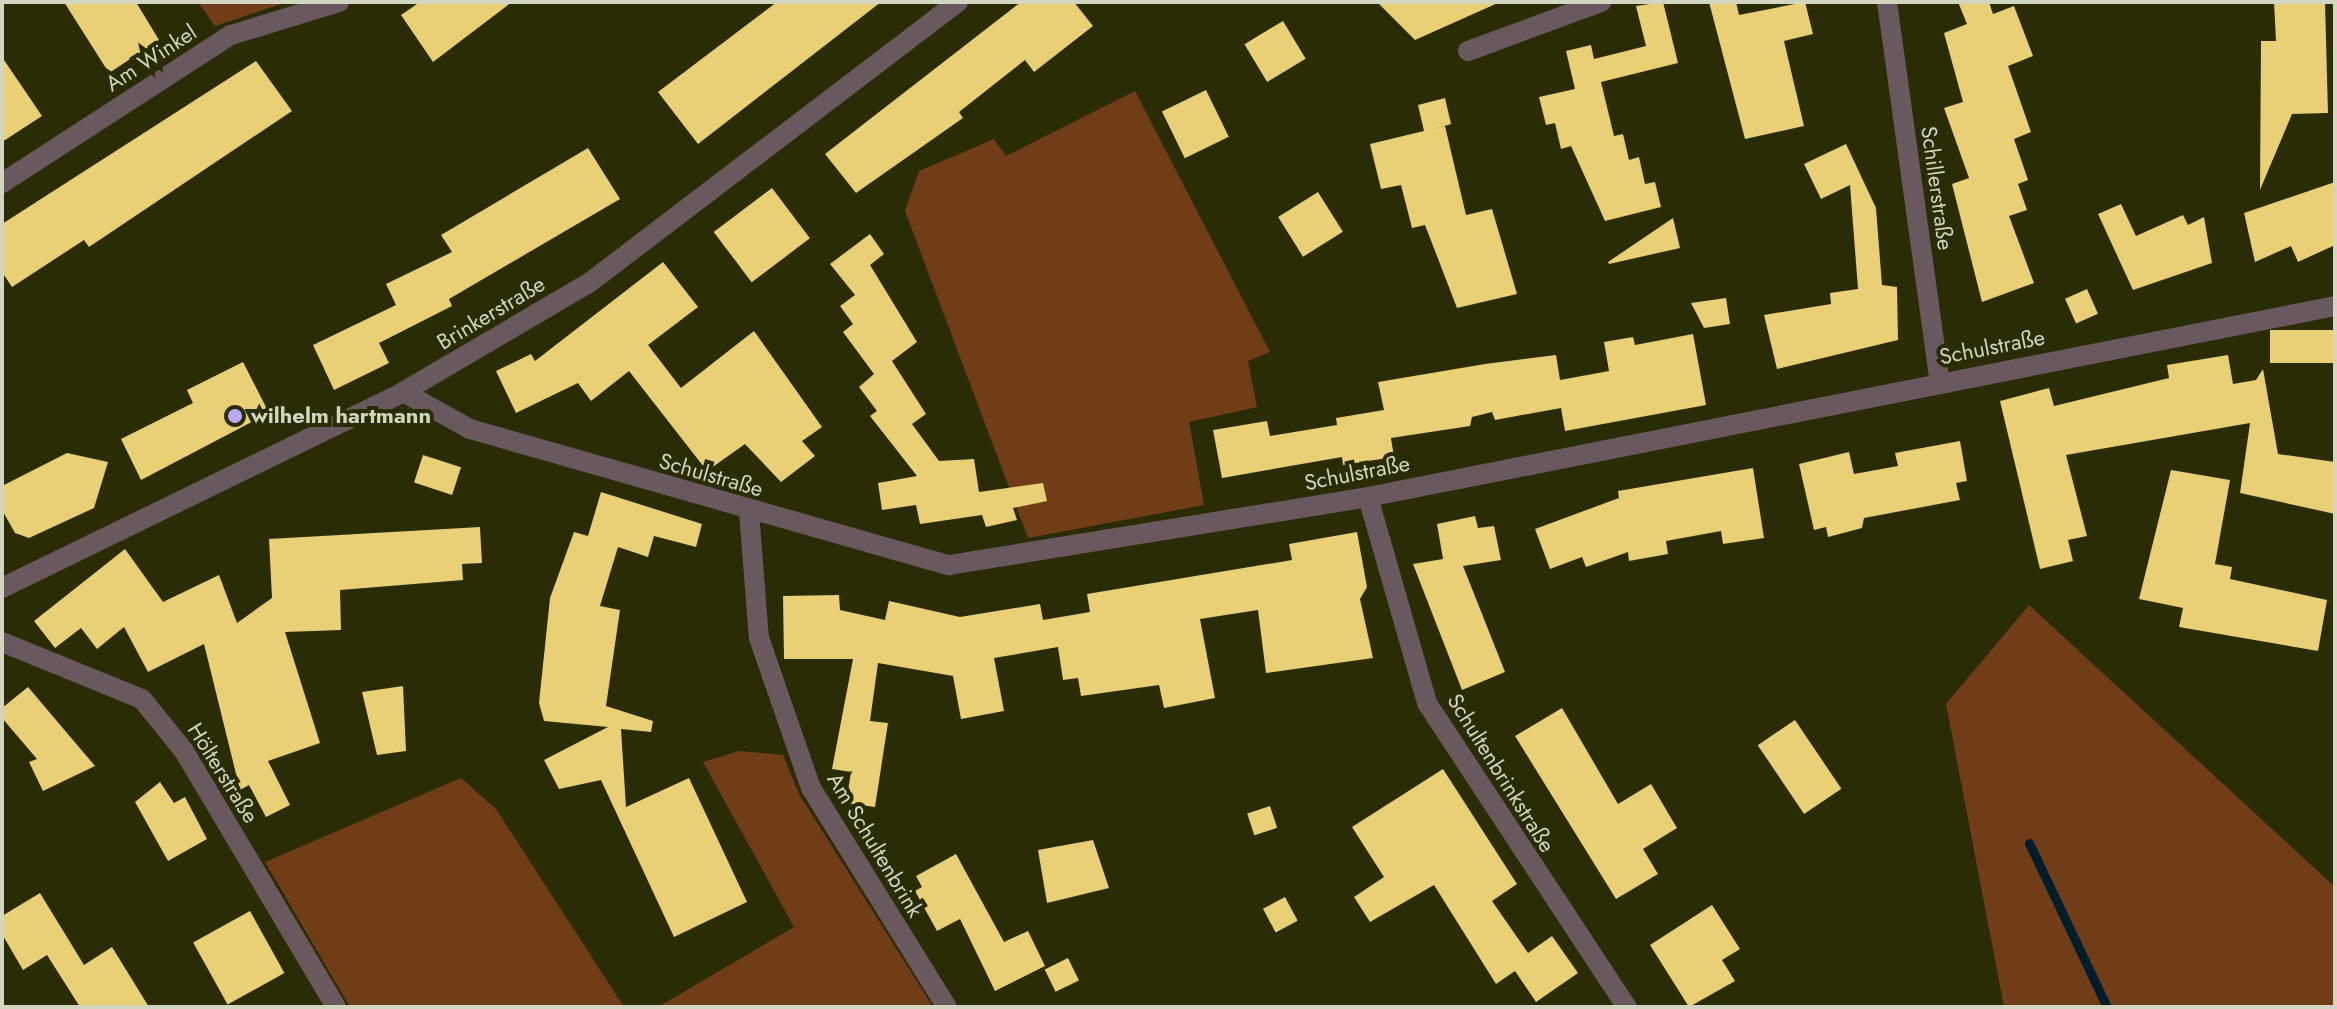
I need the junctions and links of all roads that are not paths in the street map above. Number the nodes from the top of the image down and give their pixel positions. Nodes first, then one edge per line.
1 (339, 2) edge
2 (1601, 2) edge
3 (1887, 2) edge
4 (954, 3) edge
5 (1468, 51) dead end
6 (2, 183) edge
7 (2335, 306) edge
8 (1940, 382) junction
9 (403, 392) junction
10 (1368, 497) junction
11 (749, 512) junction
12 (2, 588) edge
13 (2, 642) edge
14 (336, 1007) edge
15 (947, 1007) edge
16 (1627, 1007) edge

1 - 6 street, Am Winkel
2 - 5 street
3 - 8 street, Schillerstraße
4 - 9 street, Brinkerstraße
7 - 8 street, Schulstraße
8 - 10 street, Schulstraße
9 - 11 street, Schulstraße
9 - 12 street, Brinkerstraße
10 - 11 street, Schulstraße
10 - 16 street, Schultenbrinkstraße
11 - 15 street, Am Schultenbrink
13 - 14 street, Hölterstraße

